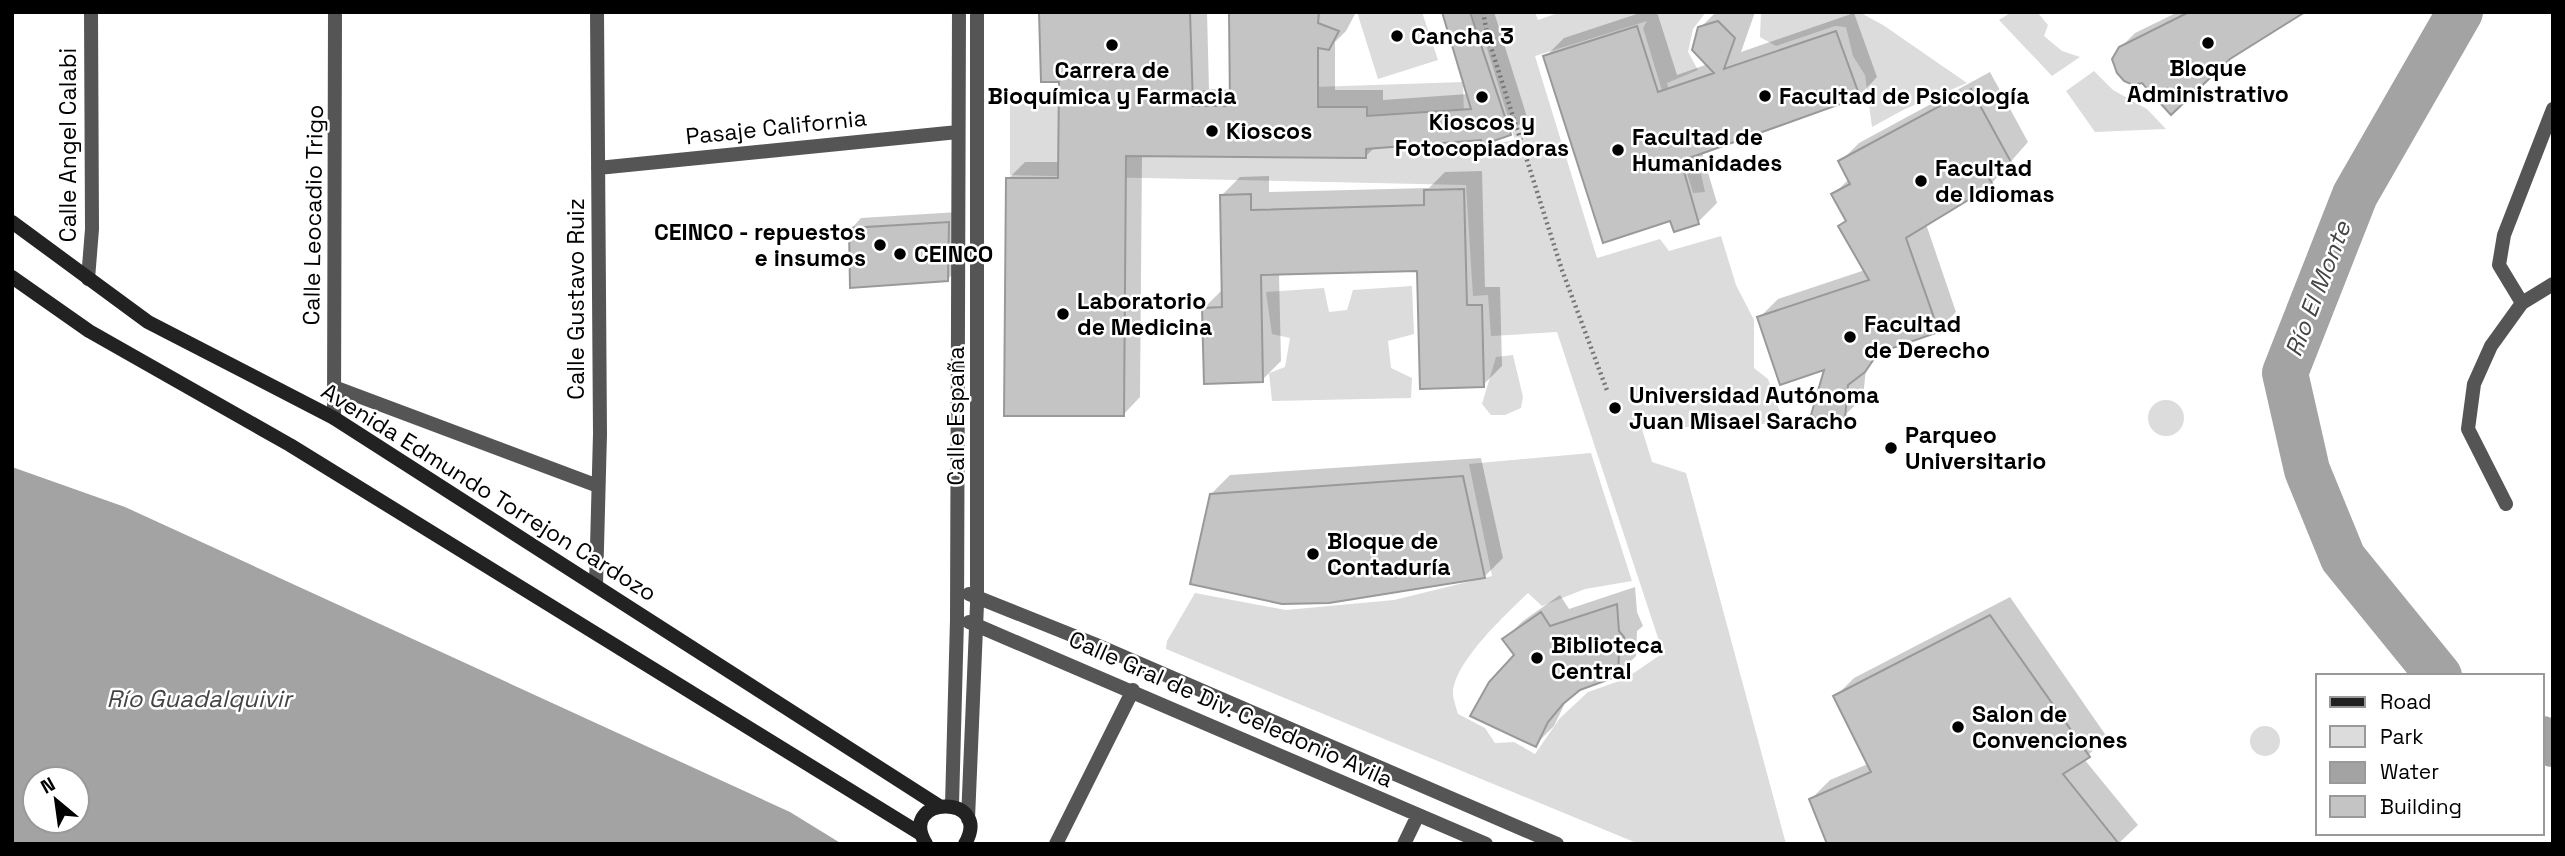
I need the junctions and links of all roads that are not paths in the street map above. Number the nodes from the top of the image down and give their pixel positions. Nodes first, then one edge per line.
1 (91, 12) edge
2 (335, 12) edge
3 (597, 12) edge
4 (959, 12) edge
5 (977, 12) edge
6 (2553, 109) edge
7 (958, 132) junction
8 (597, 167) junction
9 (12, 222) edge
10 (12, 276) edge
11 (88, 279) junction
12 (2553, 284) edge
13 (2522, 303) junction
14 (334, 387) junction
15 (334, 418) junction
16 (598, 486) junction
17 (2506, 504) dead end
18 (596, 585) junction
19 (957, 591) junction
20 (977, 596) junction
21 (957, 620) junction
22 (976, 623) junction
23 (1133, 690) junction
24 (945, 805) junction
25 (1418, 815) junction
26 (968, 819) junction
27 (924, 839) edge
28 (972, 841) edge
29 (1056, 844) edge
30 (1404, 844) edge
31 (1486, 844) edge
32 (1557, 844) edge

1 - 11 street, Calle Angel Calabi
2 - 14 street, Calle Leocadio Trigo
3 - 8 street, Calle Gustavo Ruiz
4 - 7 street, Calle España
5 - 20 street, Calle España
6 - 13 street
7 - 8 street, Pasaje California
7 - 19 street, Calle España
8 - 16 street, Calle Gustavo Ruiz
9 - 11 street, Avenida Edmundo Torrejon Cardozo
10 - 27 street
11 - 15 street, Avenida Edmundo Torrejon Cardozo
12 - 13 street
13 - 17 street
14 - 15 street, Calle Leocadio Trigo
14 - 16 street
15 - 18 street, Avenida Edmundo Torrejon Cardozo
16 - 18 street, Calle Gustavo Ruiz
18 - 24 street, Avenida Edmundo Torrejon Cardozo
19 - 20 street
19 - 21 street, Calle España
20 - 22 street, Calle España
20 - 32 street
21 - 22 street, Calle Gral de Div. Celedonio Avila
21 - 24 street, Calle España
22 - 23 street, Calle Gral de Div. Celedonio Avila
22 - 26 street, Calle España
23 - 25 street, Calle Gral de Div. Celedonio Avila
23 - 29 street
24 - 26 street, Avenida Edmundo Torrejon Cardozo
24 - 27 street
25 - 30 street
25 - 31 street, Calle Gral de Div. Celedonio Avila
26 - 28 street

